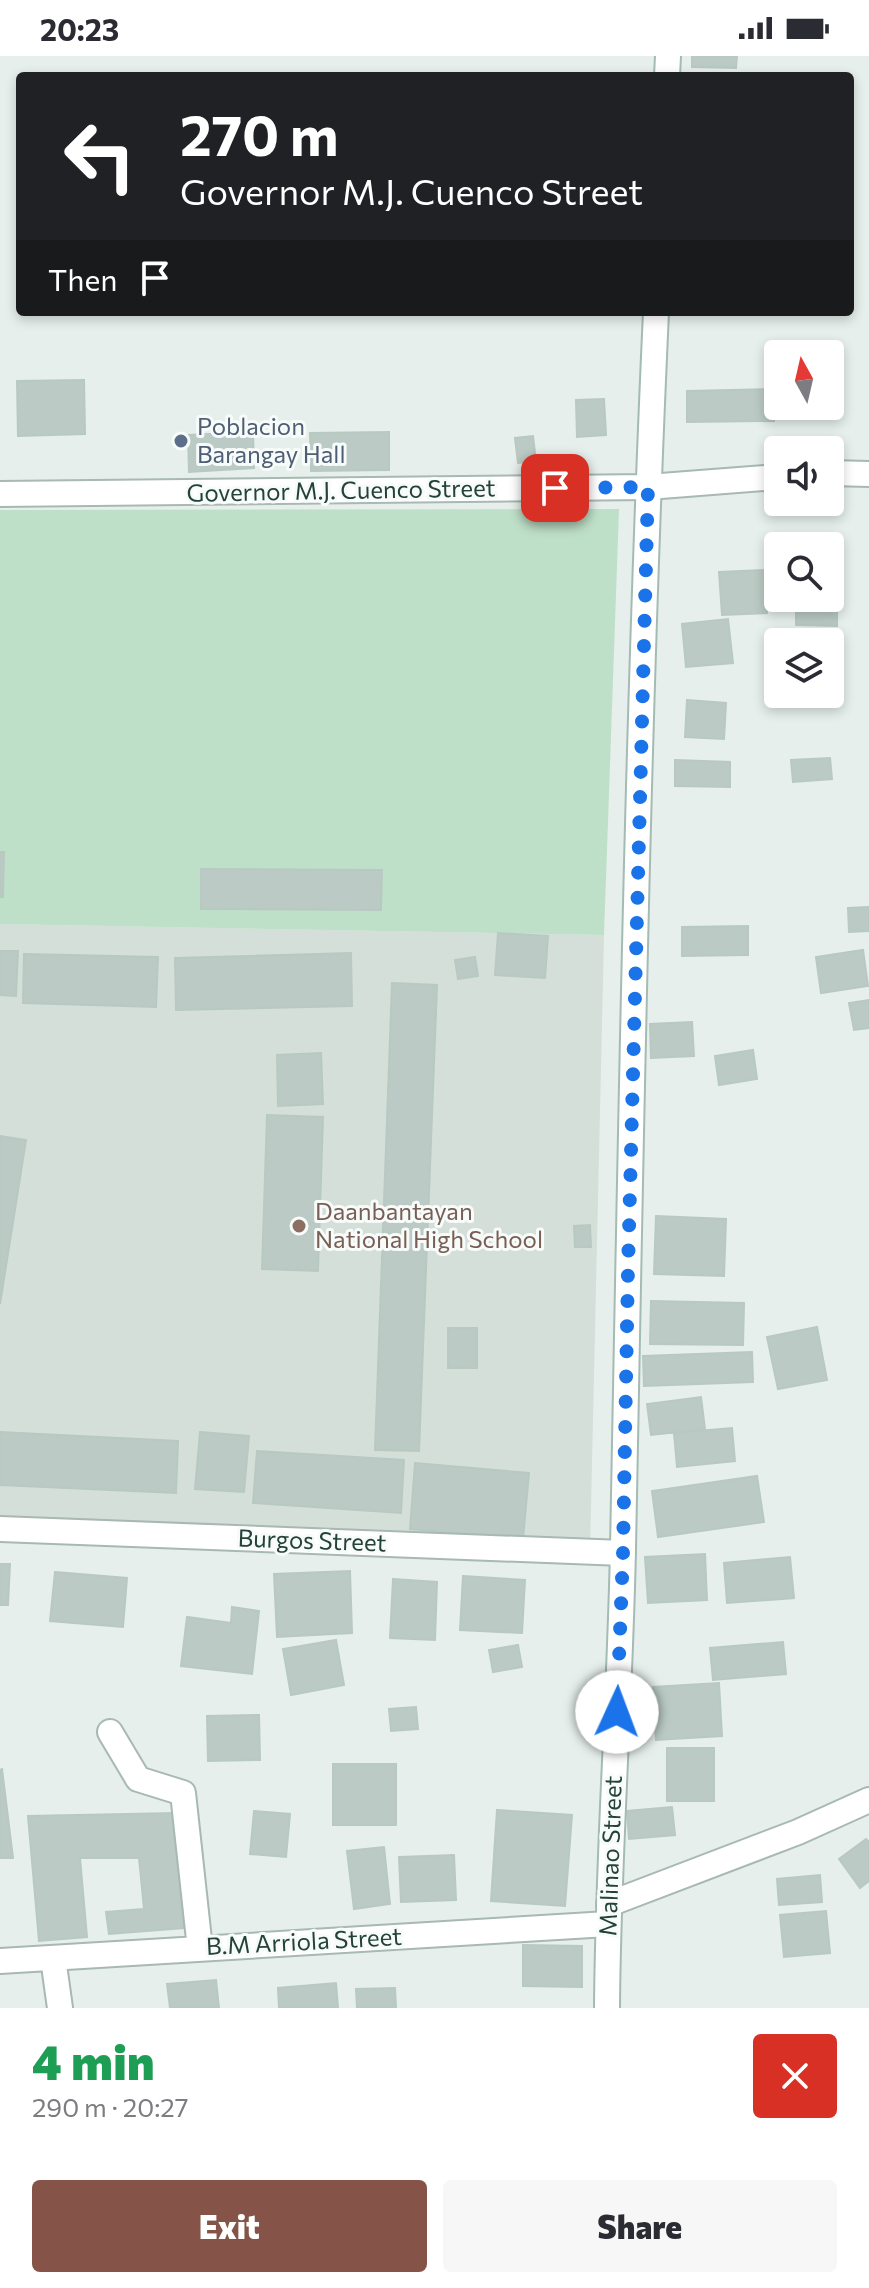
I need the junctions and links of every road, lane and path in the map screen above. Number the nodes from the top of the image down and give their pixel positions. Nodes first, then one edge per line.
1 (656, 316) edge
2 (844, 473) edge
3 (869, 474) edge
4 (764, 478) edge
5 (648, 487) junction
6 (0, 494) edge
7 (0, 1529) edge
8 (623, 1553) junction
9 (110, 1732) dead end
10 (869, 1800) edge
11 (608, 1914) junction
12 (200, 1949) junction
13 (53, 1958) junction
14 (0, 1961) edge
15 (60, 2008) edge
16 (607, 2008) edge

1 - 5 street, Malinao Street
2 - 3 street
4 - 5 street, Governor M.J. Cuenco Street
5 - 6 street, Governor M.J. Cuenco Street
5 - 8 street, Malinao Street
7 - 8 street, Burgos Street
8 - 11 street, Malinao Street
9 - 12 street
10 - 11 street, B.M Arriola Street
11 - 12 street, B.M Arriola Street
11 - 16 street, Malinao Street
12 - 13 street, B.M Arriola Street
13 - 14 street, B.M Arriola Street
13 - 15 street

